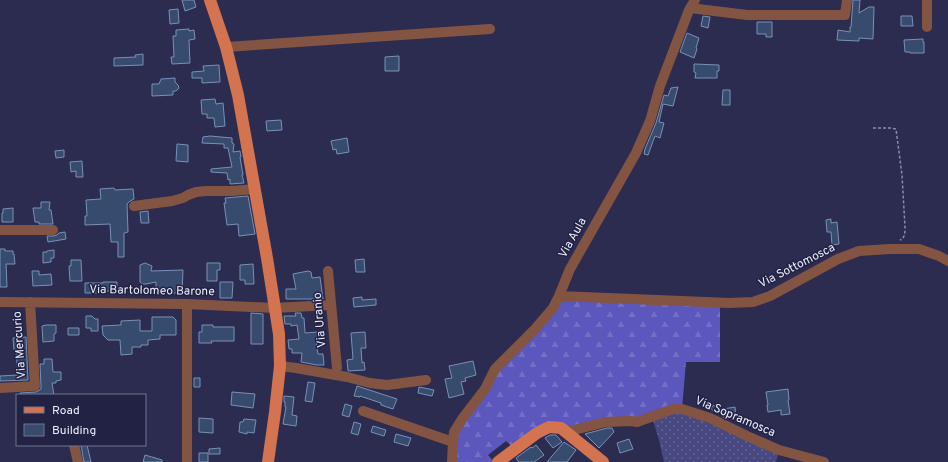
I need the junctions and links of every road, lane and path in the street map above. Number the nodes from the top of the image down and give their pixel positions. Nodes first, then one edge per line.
1 (210, 0) edge
2 (847, 0) edge
3 (927, 0) edge
4 (692, 4) edge
5 (927, 27) dead end
6 (490, 29) dead end
7 (226, 47) junction
8 (873, 128) dead end
9 (255, 189) junction
10 (134, 206) dead end
11 (0, 230) edge
12 (53, 230) dead end
13 (896, 241) dead end
14 (948, 261) edge
15 (328, 271) dead end
16 (559, 296) junction
17 (0, 302) edge
18 (30, 302) junction
19 (186, 304) junction
20 (331, 305) junction
21 (274, 308) junction
22 (280, 366) junction
23 (337, 368) dead end
24 (426, 380) dead end
25 (0, 388) edge
26 (36, 390) edge
27 (363, 411) dead end
28 (566, 432) junction
29 (453, 442) junction
30 (74, 446) edge
31 (502, 461) edge
32 (78, 462) edge
33 (187, 462) edge
34 (268, 462) edge
35 (452, 462) edge
36 (603, 462) edge
37 (824, 462) edge

1 - 7 main road
2 - 4 street, Via Aula
3 - 5 street
4 - 16 street, Via Aula
6 - 7 street
7 - 9 main road
8 - 13 path
9 - 10 street
9 - 21 main road
11 - 12 street
14 - 16 street, Via Sottomosca
15 - 20 street, Via Uranio
16 - 29 street, Via Aula
17 - 18 street, Via Bartolomeo Barone
18 - 19 street, Via Bartolomeo Barone
18 - 26 street, Via Mercurio
19 - 21 street, Via Bartolomeo Barone
19 - 33 street
20 - 21 street, Via Bartolomeo Barone
20 - 23 street, Via Uranio
21 - 22 main road
22 - 24 street
22 - 34 main road
25 - 26 street, Via Mercurio
27 - 29 street
28 - 31 main road
28 - 36 main road
28 - 37 street, Via Sopramosca
29 - 35 street, Via Aula
30 - 32 street

